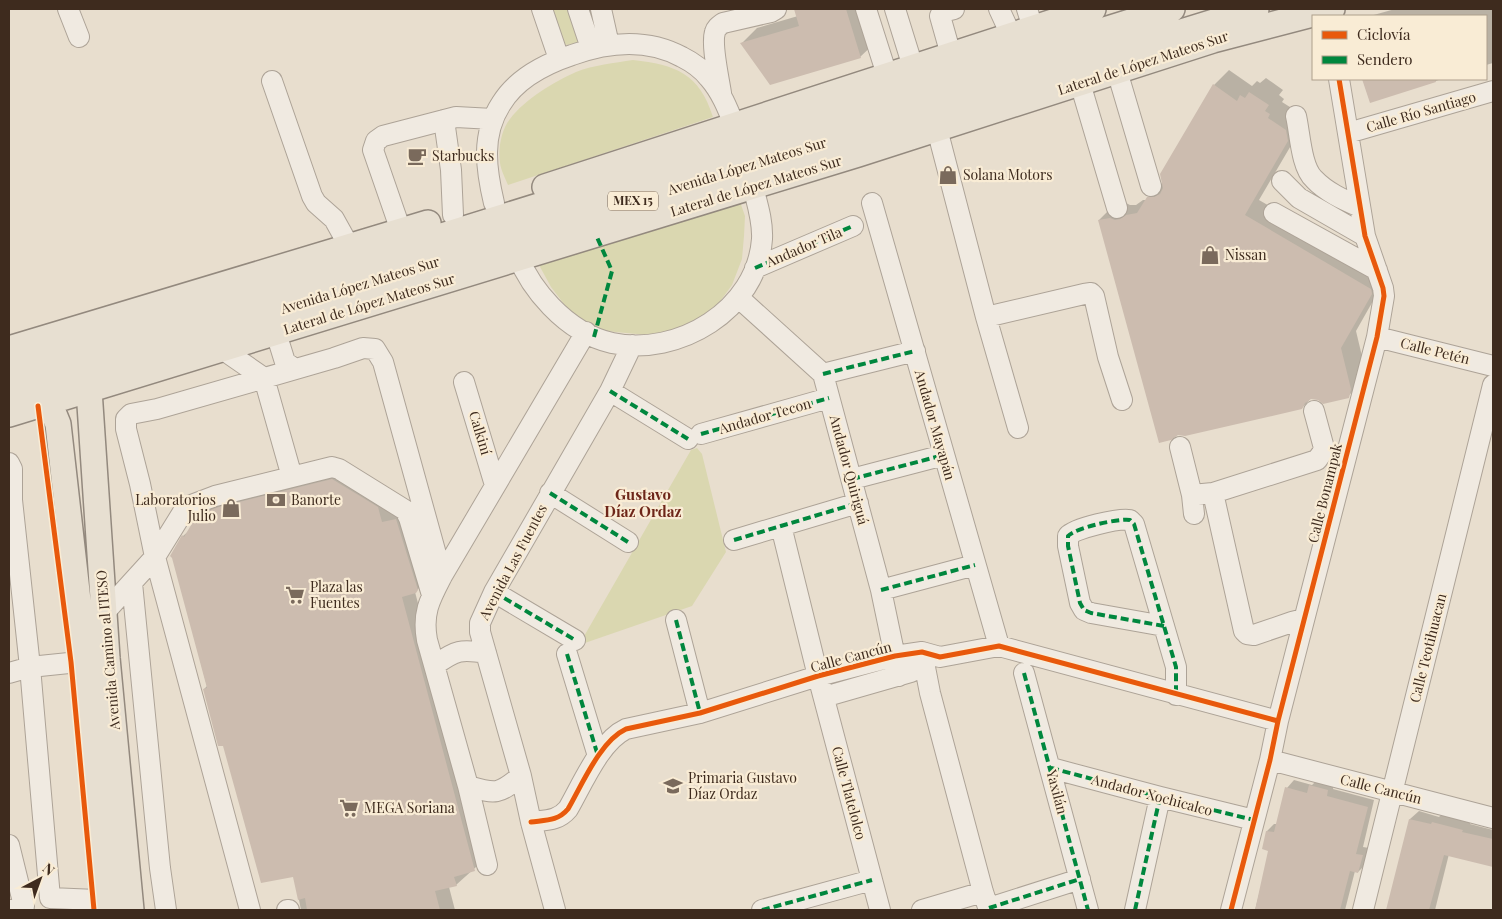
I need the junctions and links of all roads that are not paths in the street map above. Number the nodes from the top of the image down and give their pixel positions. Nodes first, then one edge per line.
1 (68, 9) edge
2 (542, 9) edge
3 (578, 9) edge
4 (600, 9) edge
5 (776, 9) edge
6 (866, 9) edge
7 (894, 9) edge
8 (954, 9) edge
9 (999, 9) edge
10 (1093, 9) edge
11 (1172, 9) edge
12 (1256, 9) edge
13 (1330, 12) edge
14 (1317, 15) edge
15 (1312, 16) edge
16 (1024, 24) edge
17 (79, 37) dead end
18 (600, 46) junction
19 (951, 55) junction
20 (559, 59) junction
21 (1119, 64) junction
22 (913, 67) junction
23 (887, 75) junction
24 (1340, 80) edge
25 (272, 81) dead end
26 (1080, 83) junction
27 (1493, 91) edge
28 (722, 97) junction
29 (1296, 116) dead end
30 (493, 119) junction
31 (444, 120) junction
32 (937, 129) junction
33 (1348, 133) junction
34 (738, 134) junction
35 (1282, 181) dead end
36 (1151, 186) dead end
37 (753, 187) junction
38 (494, 203) junction
39 (872, 203) dead end
40 (1360, 207) junction
41 (1117, 208) dead end
42 (1274, 212) dead end
43 (453, 215) junction
44 (853, 226) dead end
45 (401, 231) junction
46 (1365, 236) junction
47 (349, 246) junction
48 (515, 249) junction
49 (755, 268) junction
50 (1377, 270) junction
51 (739, 298) junction
52 (986, 318) junction
53 (586, 332) junction
54 (276, 333) junction
55 (1377, 337) junction
56 (93, 343) junction
57 (632, 345) junction
58 (222, 349) junction
59 (9, 351) edge
60 (914, 351) junction
61 (1493, 366) edge
62 (9, 368) edge
63 (295, 369) junction
64 (822, 374) junction
65 (264, 378) junction
66 (464, 382) dead end
67 (1493, 386) edge
68 (89, 390) junction
69 (610, 391) junction
70 (9, 394) edge
71 (829, 398) junction
72 (1122, 400) dead end
73 (49, 402) junction
74 (1314, 411) dead end
75 (9, 414) edge
76 (1018, 428) dead end
77 (1180, 447) dead end
78 (944, 455) junction
79 (9, 462) edge
80 (292, 477) junction
81 (852, 479) junction
82 (496, 485) junction
83 (550, 493) junction
84 (1213, 493) junction
85 (858, 503) junction
86 (781, 526) junction
87 (734, 540) dead end
88 (628, 542) dead end
89 (155, 556) junction
90 (975, 565) junction
91 (442, 576) junction
92 (132, 583) junction
93 (881, 590) junction
94 (494, 592) junction
95 (432, 595) junction
96 (104, 613) junction
97 (1304, 619) junction
98 (676, 620) dead end
99 (1164, 626) junction
100 (999, 646) junction
101 (486, 654) junction
102 (929, 659) junction
103 (100, 662) junction
104 (435, 665) junction
105 (897, 666) junction
106 (30, 667) junction
107 (9, 673) edge
108 (1024, 673) dead end
109 (818, 676) junction
110 (141, 680) junction
111 (1176, 695) junction
112 (824, 697) junction
113 (700, 713) junction
114 (1278, 721) junction
115 (598, 756) junction
116 (1270, 760) junction
117 (1051, 768) junction
118 (521, 776) junction
119 (468, 786) junction
120 (1392, 792) junction
121 (1160, 797) junction
122 (1493, 818) edge
123 (1254, 820) junction
124 (531, 822) junction
125 (9, 845) edge
126 (487, 865) dead end
127 (1080, 878) junction
128 (872, 880) junction
129 (50, 898) junction
130 (987, 904) edge
131 (105, 906) edge
132 (130, 906) edge
133 (17, 908) edge
134 (166, 910) edge
135 (250, 910) edge
136 (553, 910) edge
137 (762, 910) edge
138 (880, 910) edge
139 (922, 910) edge
140 (1088, 910) edge
141 (1134, 910) edge
142 (1231, 910) edge
143 (1363, 910) edge

1 - 17 street
2 - 20 street
3 - 18 street
4 - 18 street
5 - 28 street
6 - 23 street
7 - 22 street
8 - 19 street
9 - 16 street
10 - 16 main road
11 - 34 main road, Avenida López Mateos Sur / MEX 15
12 - 21 main road, Avenida López Mateos Sur / MEX 15
13 - 14 main road, Lateral de López Mateos Sur
15 - 21 main road, Lateral de López Mateos Sur
16 - 19 main road
18 - 20 street
18 - 28 street
19 - 22 main road
20 - 30 street
21 - 26 main road, Lateral de López Mateos Sur
21 - 36 street
21 - 48 main road, Avenida López Mateos Sur / MEX 15
22 - 23 main road
23 - 34 main road
24 - 33 street, Calle Bonampak
25 - 47 street
26 - 32 main road, Lateral de López Mateos Sur
26 - 41 street
27 - 33 street, Calle Río Santiago
28 - 34 street
29 - 40 street
30 - 31 street
30 - 38 street
31 - 43 street
31 - 45 street
32 - 37 main road, Lateral de López Mateos Sur
32 - 52 street
33 - 40 street, Calle Bonampak
34 - 38 main road
34 - 56 main road, Avenida López Mateos Sur / MEX 15
35 - 46 street
37 - 48 main road, Lateral de López Mateos Sur
37 - 49 street
38 - 43 main road
39 - 60 street, Andador Mayapán
40 - 46 street, Calle Bonampak
42 - 50 street
43 - 45 main road
44 - 49 street, Andador Tila
45 - 47 main road
46 - 50 street, Calle Bonampak
47 - 59 main road
48 - 53 street
48 - 54 main road, Lateral de López Mateos Sur
48 - 70 main road, Avenida López Mateos Sur / MEX 15
49 - 51 street
50 - 55 street, Calle Bonampak
51 - 57 street
51 - 64 street
52 - 72 street
52 - 76 street
53 - 57 street
53 - 82 street
54 - 58 main road, Lateral de López Mateos Sur
54 - 63 street
55 - 61 street, Calle Petén
55 - 97 street, Calle Bonampak
56 - 59 main road
56 - 62 main road, Avenida López Mateos Sur / MEX 15
57 - 69 street, Avenida Las Fuentes
58 - 65 street
58 - 68 main road, Lateral de López Mateos Sur
60 - 64 street
60 - 78 street, Andador Mayapán
63 - 65 street
63 - 91 street
64 - 71 street, Andador Quiriguá
65 - 80 street
65 - 89 street
66 - 82 street, Calkiní
67 - 120 street, Calle Teotihuacan
68 - 73 main road, Lateral de López Mateos Sur
68 - 96 main road, Avenida Camino al ITESO
69 - 71 street, Andador Tecon
69 - 83 street, Avenida Las Fuentes
71 - 81 street, Andador Quiriguá
73 - 75 main road, Lateral de López Mateos Sur
73 - 103 main road, Avenida Camino al ITESO
74 - 84 street
77 - 84 street
78 - 81 street
78 - 90 street, Andador Mayapán
79 - 106 street
80 - 89 street
80 - 95 street
81 - 85 street, Andador Quiriguá
82 - 91 street
83 - 88 street
83 - 94 street, Avenida Las Fuentes
84 - 97 street
85 - 86 street
85 - 93 street, Andador Quiriguá
86 - 87 street
86 - 109 street, Calle Tlatelolco
89 - 92 street
89 - 135 street
90 - 93 street
90 - 100 street, Andador Mayapán
91 - 95 street
92 - 96 street
92 - 110 street
93 - 105 street, Andador Quiriguá
94 - 101 street, Avenida Las Fuentes
94 - 115 street
95 - 104 street
96 - 103 main road, Avenida Camino al ITESO
97 - 114 street, Calle Bonampak
98 - 113 street
99 - 99 street
99 - 111 street
100 - 102 street, Calle Cancún
100 - 111 street, Calle Cancún
101 - 104 street
101 - 118 street, Avenida Las Fuentes
102 - 105 street, Calle Cancún
102 - 130 street
103 - 106 street
103 - 110 street
103 - 131 main road, Avenida Camino al ITESO
103 - 132 main road, Avenida Camino al ITESO
104 - 119 street
105 - 109 street, Calle Cancún
105 - 112 street, Calle Cancún
106 - 107 street
106 - 129 street
108 - 117 street, Yaxilán
109 - 112 street, Calle Tlatelolco
109 - 113 street, Calle Cancún
110 - 134 street
111 - 114 street, Calle Cancún
112 - 128 street, Calle Tlatelolco
113 - 115 street, Calle Cancún
114 - 116 street, Calle Bonampak
115 - 124 street, Calle Cancún
116 - 120 street, Calle Cancún
116 - 123 street, Calle Bonampak
117 - 121 street, Andador Xochicalco
117 - 127 street, Yaxilán
118 - 119 street
118 - 124 street, Avenida Las Fuentes
119 - 126 street
120 - 122 street, Calle Cancún
120 - 143 street, Calle Teotihuacan
121 - 123 street, Andador Xochicalco
121 - 141 street
123 - 142 street, Calle Bonampak
124 - 136 street, Avenida Las Fuentes
125 - 133 street
127 - 130 street
127 - 140 street, Yaxilán
128 - 137 street
128 - 138 street, Calle Tlatelolco
129 - 131 street
129 - 133 street
130 - 139 street
131 - 132 street

